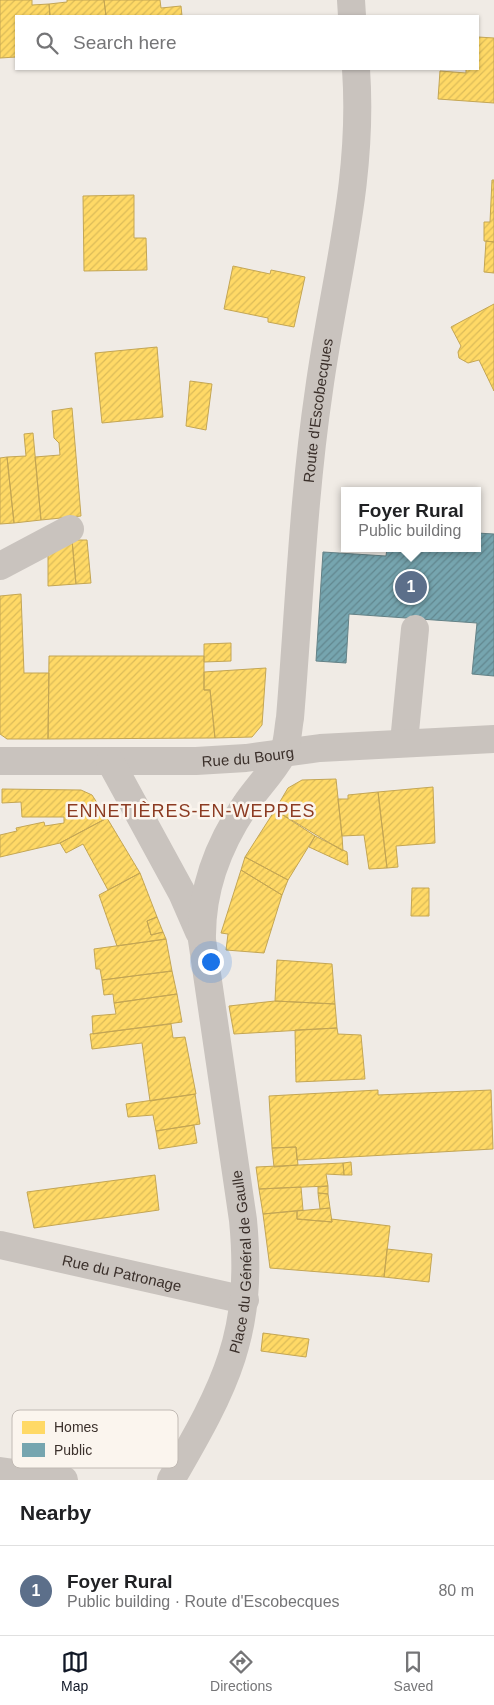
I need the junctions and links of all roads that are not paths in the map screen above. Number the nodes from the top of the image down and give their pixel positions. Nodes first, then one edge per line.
1 (351, 0) edge
2 (352, 15) edge
3 (356, 70) edge
4 (70, 529) dead end
5 (0, 566) edge
6 (415, 629) dead end
7 (494, 739) edge
8 (404, 742) junction
9 (284, 752) junction
10 (0, 761) edge
11 (110, 761) junction
12 (202, 940) junction
13 (0, 1245) edge
14 (245, 1300) junction
15 (178, 1468) edge
16 (178, 1468) edge
17 (0, 1471) edge
18 (64, 1480) edge
19 (171, 1480) edge

1 - 2 street
3 - 9 street, Route d'Escobecques
4 - 5 street
6 - 8 street
7 - 8 street, Rue du Bourg
8 - 9 street, Rue du Bourg
9 - 11 street, Rue du Bourg
9 - 12 street, Place du Général de Gaulle
10 - 11 street, Rue du Bourg
11 - 12 street, Place du Général de Gaulle
12 - 14 street, Place du Général de Gaulle
13 - 14 street, Rue du Patronage
14 - 15 street, Place du Général de Gaulle
16 - 19 street, Place du Général de Gaulle
17 - 18 street

